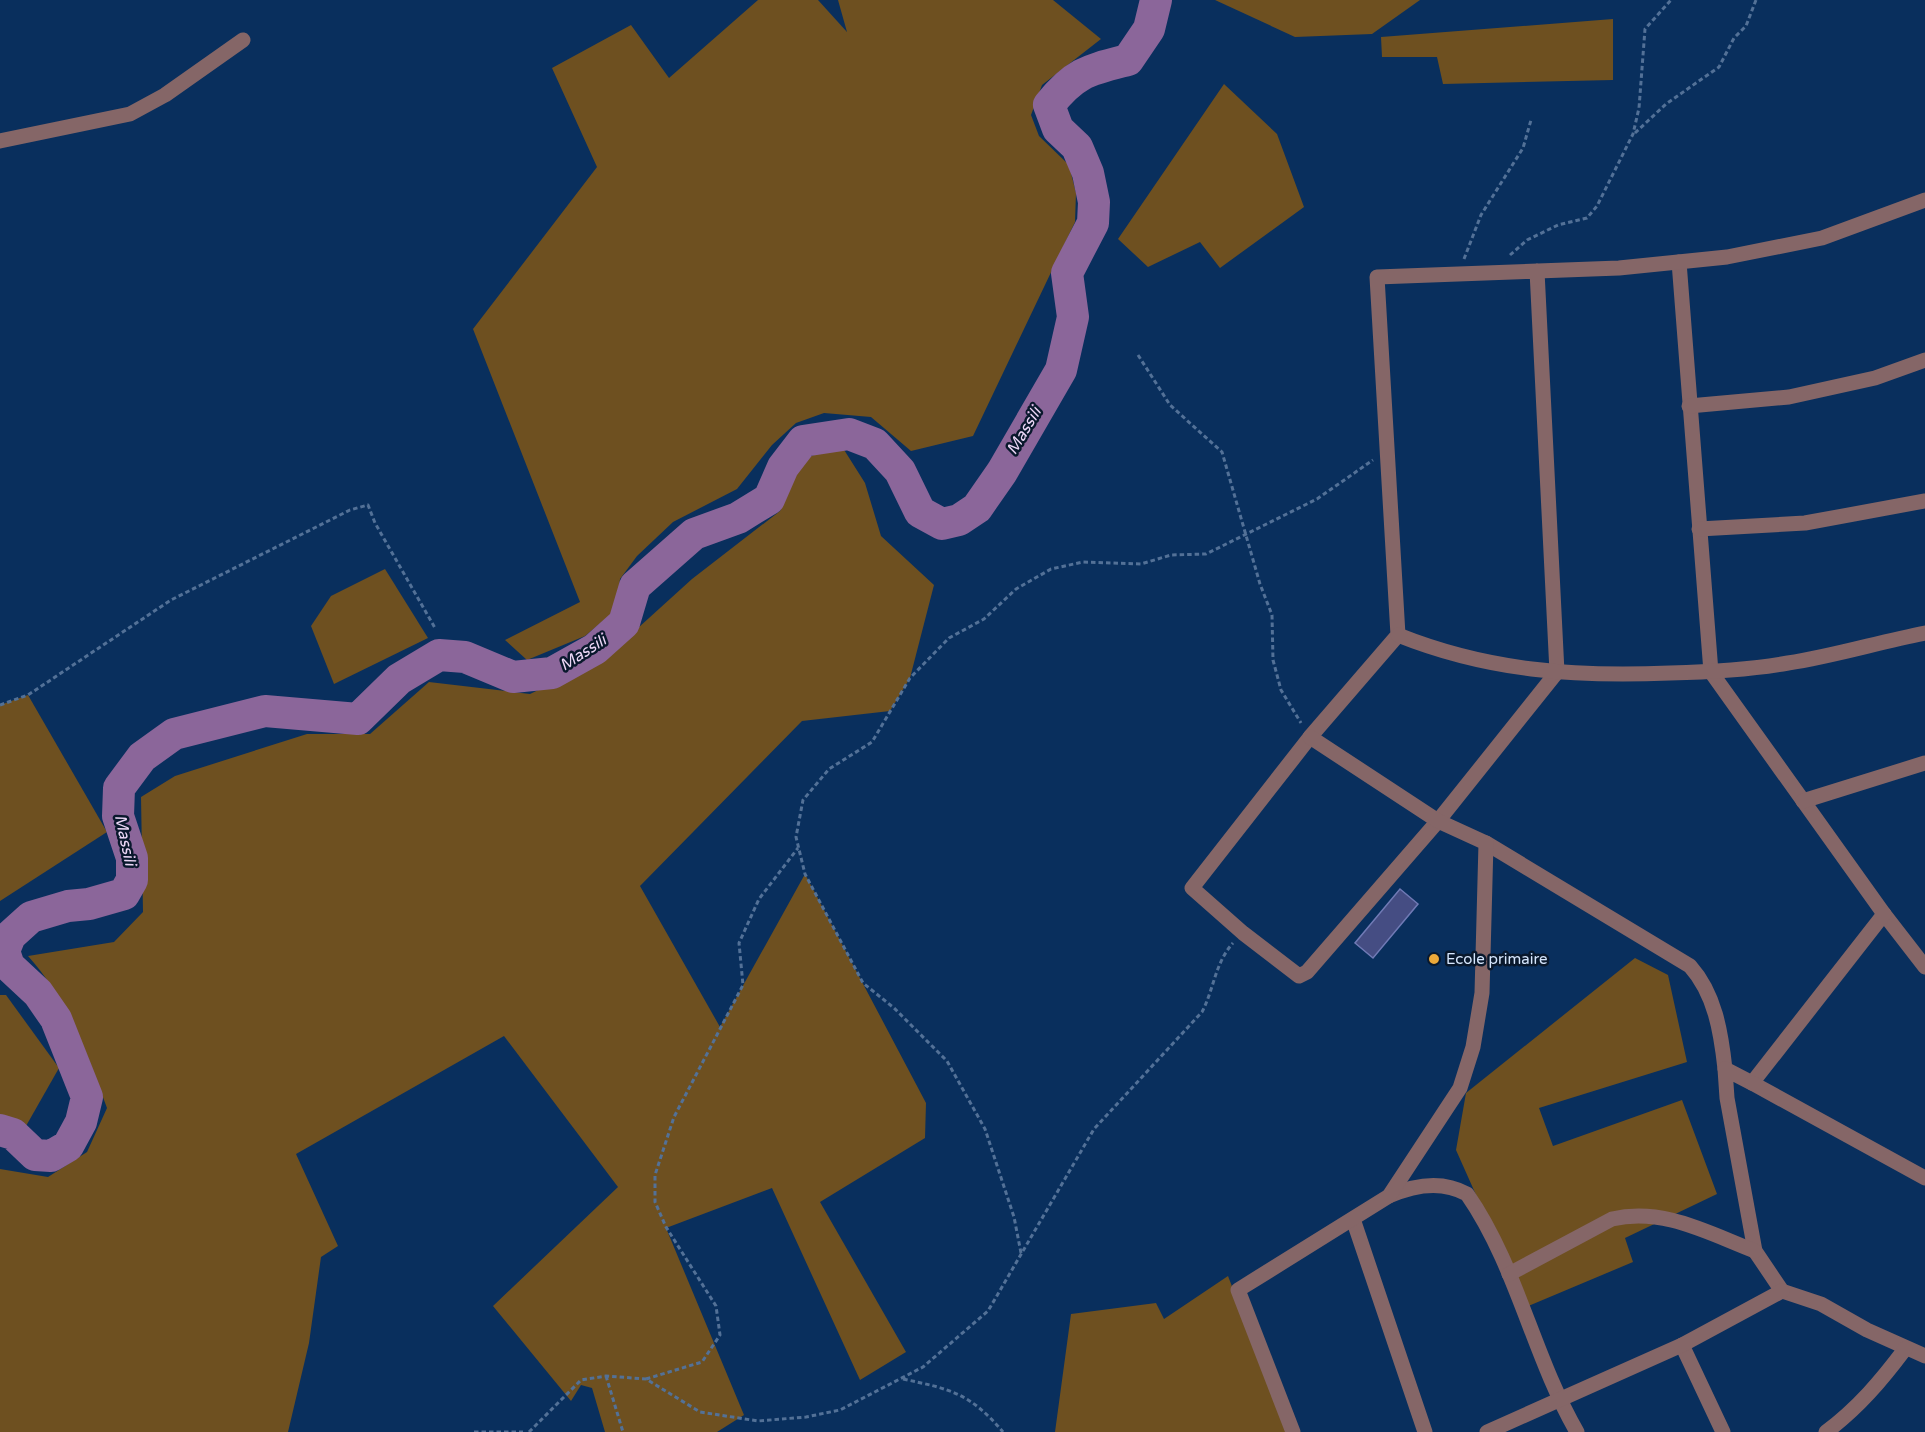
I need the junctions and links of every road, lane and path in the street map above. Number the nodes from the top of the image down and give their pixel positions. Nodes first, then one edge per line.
1 (1671, 0) edge
2 (1756, 0) edge
3 (243, 40) dead end
4 (1531, 120) dead end
5 (1633, 134) junction
6 (0, 141) edge
7 (1925, 200) edge
8 (1679, 262) junction
9 (1537, 271) junction
10 (1490, 274) junction
11 (1457, 275) junction
12 (1138, 355) dead end
13 (1925, 360) edge
14 (1689, 406) junction
15 (1388, 450) junction
16 (1925, 501) edge
17 (1699, 529) junction
18 (1246, 535) junction
19 (435, 628) dead end
20 (1925, 633) edge
21 (1398, 635) junction
22 (1557, 672) junction
23 (1710, 672) junction
24 (0, 705) edge
25 (1310, 737) junction
26 (1925, 763) edge
27 (1803, 801) junction
28 (1438, 821) junction
29 (1486, 843) junction
30 (798, 848) junction
31 (1884, 914) junction
32 (1243, 933) junction
33 (1925, 967) edge
34 (1725, 1069) junction
35 (1752, 1083) junction
36 (1925, 1178) edge
37 (1389, 1197) junction
38 (1353, 1220) junction
39 (1755, 1251) junction
40 (1021, 1253) junction
41 (1509, 1274) junction
42 (1782, 1291) junction
43 (1682, 1345) junction
44 (1905, 1349) junction
45 (1924, 1355) edge
46 (606, 1376) junction
47 (901, 1378) junction
48 (646, 1379) junction
49 (1559, 1402) junction
50 (474, 1432) edge
51 (523, 1432) edge
52 (529, 1432) edge
53 (623, 1432) edge
54 (1003, 1432) edge
55 (1293, 1432) edge
56 (1425, 1432) edge
57 (1487, 1432) edge
58 (1577, 1432) edge
59 (1723, 1432) edge
60 (1826, 1432) edge

1 - 5 path
2 - 5 path
3 - 6 street
4 - 11 path
5 - 10 path
7 - 8 street
8 - 9 street
8 - 14 street
9 - 10 street
9 - 22 street
10 - 11 street
11 - 15 street
12 - 18 path
13 - 14 street
14 - 17 street
15 - 18 path
15 - 21 street
16 - 17 street
17 - 23 street
18 - 25 path
18 - 30 path
19 - 24 path
20 - 23 street
21 - 22 street
21 - 25 street
22 - 23 street
22 - 28 street
23 - 27 street
25 - 28 street
25 - 32 street
26 - 27 street
27 - 31 street
28 - 29 street
28 - 32 street
29 - 34 street
29 - 37 street
30 - 40 path
30 - 48 path
31 - 33 street
31 - 35 street
32 - 40 path
34 - 35 street
34 - 39 street
35 - 36 street
37 - 38 street
37 - 41 street
38 - 55 street
38 - 56 street
39 - 41 street
39 - 42 street
40 - 47 path
41 - 49 street
42 - 43 street
42 - 44 street
43 - 49 street
43 - 59 street
44 - 45 street
44 - 60 street
46 - 48 path
46 - 52 path
46 - 53 path
47 - 48 path
47 - 54 path
49 - 57 street
49 - 58 street
50 - 51 path

